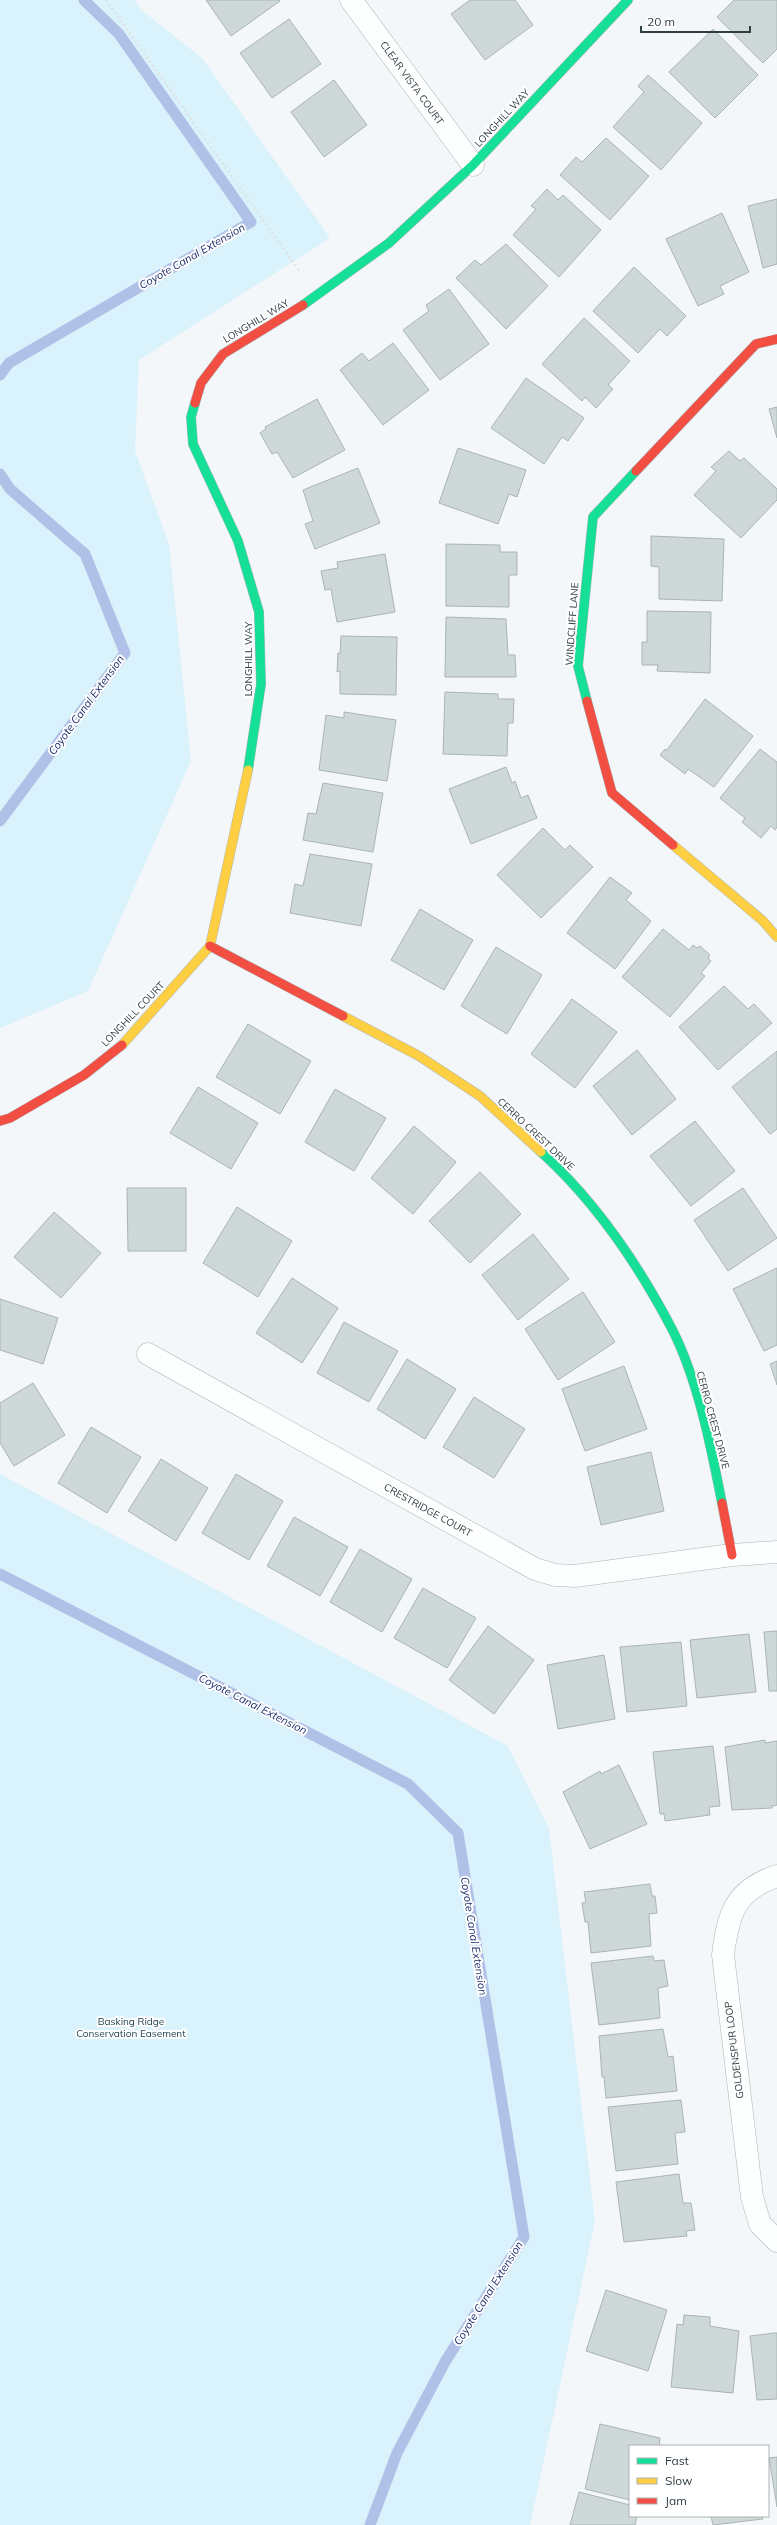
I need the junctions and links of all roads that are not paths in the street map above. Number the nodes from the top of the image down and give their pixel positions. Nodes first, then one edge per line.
1 (351, 0) edge
2 (628, 0) edge
3 (473, 165) junction
4 (777, 339) edge
5 (777, 937) edge
6 (210, 946) junction
7 (0, 1121) edge
8 (148, 1354) dead end
9 (777, 1552) edge
10 (732, 1555) junction
11 (777, 1876) edge
12 (777, 2241) edge

1 - 3 street, CLEAR VISTA COURT
2 - 3 street, LONGHILL WAY
3 - 6 street, LONGHILL WAY
4 - 5 street, WINDCLIFF LANE
6 - 7 street, LONGHILL COURT
6 - 10 street, CERRO CREST DRIVE
8 - 10 street, CRESTRIDGE COURT
9 - 10 street, CRESTRIDGE COURT
11 - 12 street, GOLDENSPUR LOOP

